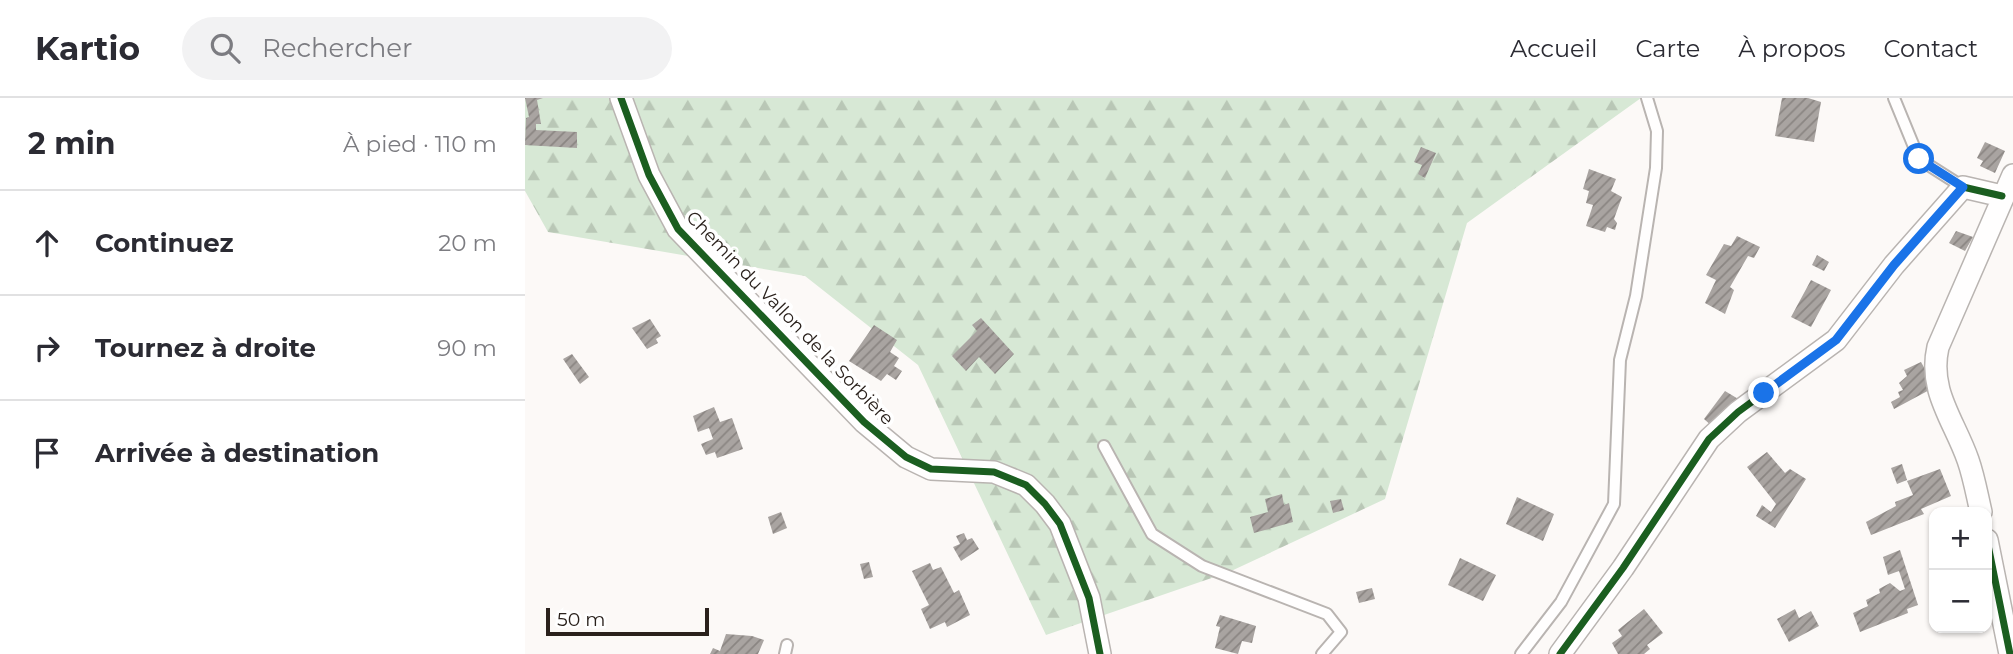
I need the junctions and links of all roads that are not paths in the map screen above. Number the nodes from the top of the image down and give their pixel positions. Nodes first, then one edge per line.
1 (621, 98) edge
2 (1647, 98) edge
3 (1894, 98) edge
4 (2013, 175) edge
5 (1963, 187) junction
6 (2002, 197) junction
7 (1104, 446) dead end
8 (1980, 507) edge
9 (1992, 565) edge
10 (1100, 654) edge
11 (1322, 654) edge
12 (1521, 654) edge
13 (1560, 654) edge
14 (2010, 654) edge

1 - 10 street, Chemin du Vallon de la Sorbière
2 - 12 lane
3 - 5 lane
4 - 6 street
5 - 6 street
5 - 13 street
6 - 8 street
7 - 11 lane
9 - 14 street

